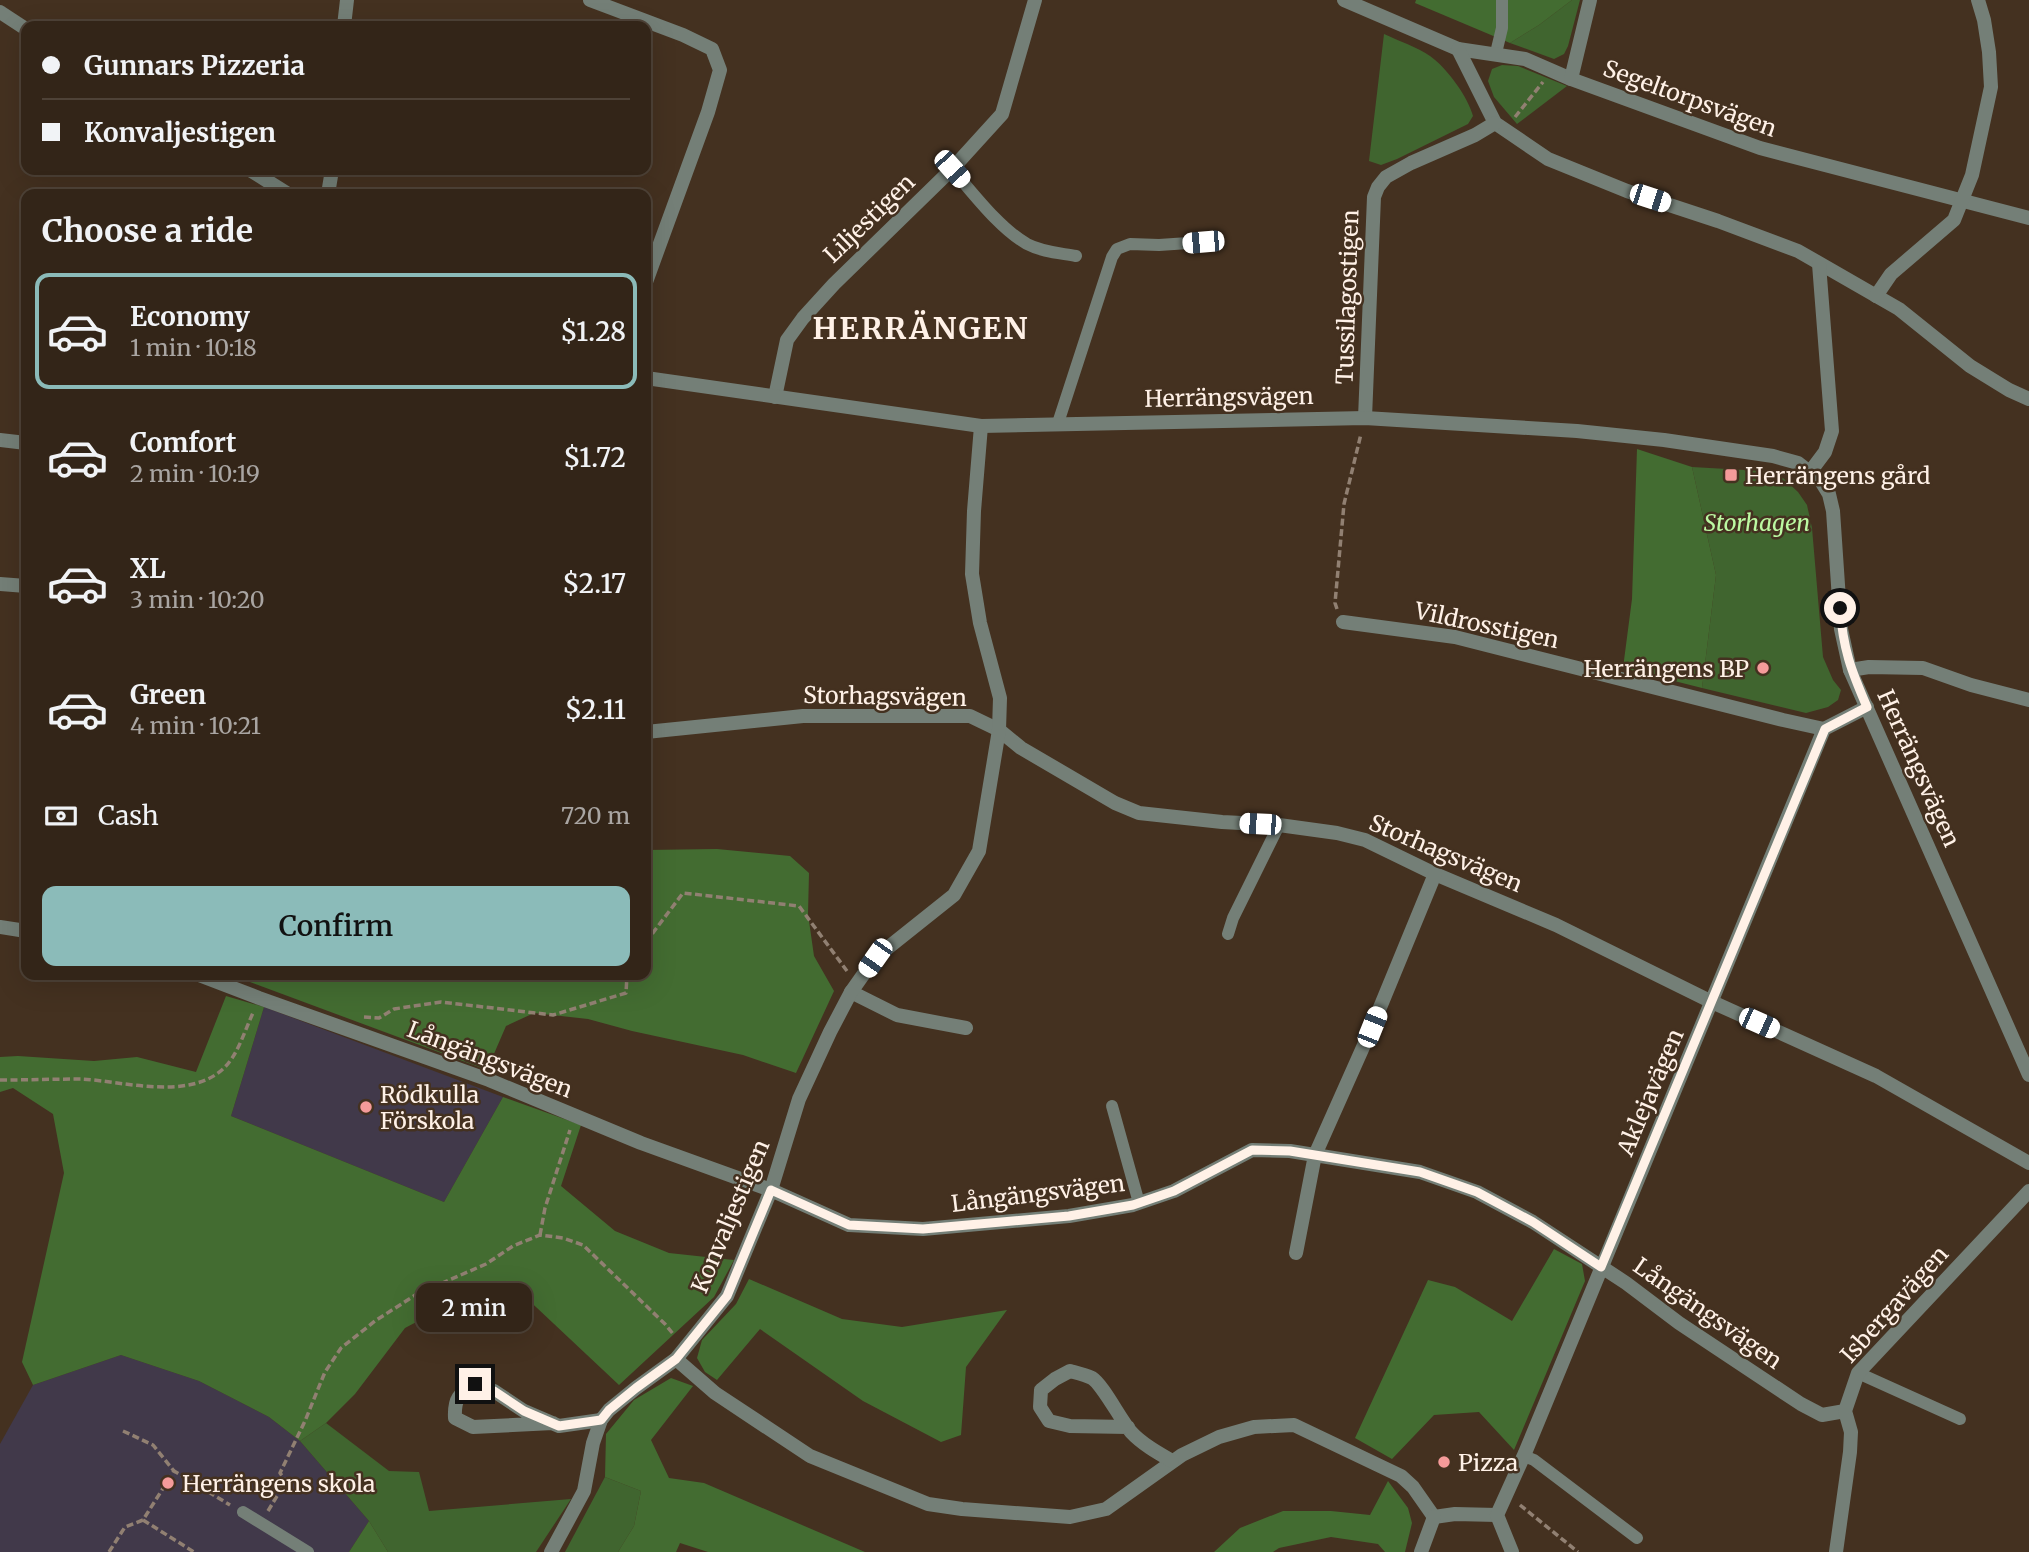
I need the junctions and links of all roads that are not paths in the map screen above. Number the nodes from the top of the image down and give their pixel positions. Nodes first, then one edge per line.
1 (347, 0) edge
2 (590, 0) edge
3 (1035, 0) edge
4 (1344, 0) edge
5 (1502, 0) edge
6 (1590, 0) edge
7 (1978, 0) edge
8 (0, 12) edge
9 (345, 21) edge
10 (646, 21) edge
11 (651, 23) edge
12 (21, 26) edge
13 (1458, 49) junction
14 (1496, 53) junction
15 (1571, 79) junction
16 (1500, 126) junction
17 (952, 169) junction
18 (258, 175) edge
19 (280, 189) edge
20 (1960, 201) junction
21 (2029, 218) edge
22 (1203, 242) dead end
23 (1076, 256) dead end
24 (1819, 264) junction
25 (651, 268) edge
26 (1876, 296) junction
27 (651, 379) edge
28 (775, 397) junction
29 (2029, 399) edge
30 (1365, 418) junction
31 (1058, 423) junction
32 (981, 426) junction
33 (0, 440) edge
34 (21, 442) edge
35 (1810, 472) junction
36 (0, 584) edge
37 (21, 586) edge
38 (1343, 622) road end
39 (1850, 670) junction
40 (2029, 700) edge
41 (1867, 707) junction
42 (1825, 729) junction
43 (999, 730) junction
44 (651, 732) edge
45 (1279, 825) junction
46 (1435, 874) junction
47 (0, 928) edge
48 (21, 930) edge
49 (1228, 934) dead end
50 (212, 980) edge
51 (854, 988) junction
52 (1712, 1002) junction
53 (965, 1028) dead end
54 (2029, 1075) edge
55 (1112, 1106) dead end
56 (1315, 1155) junction
57 (2029, 1163) edge
58 (771, 1190) junction
59 (2029, 1191) edge
60 (1139, 1203) junction
61 (1296, 1254) dead end
62 (1601, 1267) junction
63 (680, 1354) junction
64 (1858, 1373) junction
65 (1845, 1412) junction
66 (1960, 1419) dead end
67 (601, 1420) junction
68 (553, 1423) junction
69 (1128, 1427) junction
70 (1524, 1456) junction
71 (1172, 1461) junction
72 (243, 1512) road end
73 (1497, 1515) junction
74 (1434, 1517) junction
75 (1637, 1538) dead end
76 (308, 1552) edge
77 (551, 1552) edge
78 (1422, 1552) edge
79 (1512, 1552) edge
80 (1836, 1552) edge

1 - 9 street
2 - 10 street
3 - 17 street, Liljestigen
4 - 13 street, Segeltorpsvägen
5 - 14 lane
6 - 15 street
7 - 20 street
8 - 12 street
11 - 25 street
13 - 14 street, Segeltorpsvägen
13 - 16 street
14 - 15 street, Segeltorpsvägen
15 - 20 street, Segeltorpsvägen
16 - 24 street
16 - 30 street, Tussilagostigen
17 - 23 lane
17 - 28 street, Liljestigen
18 - 19 street
20 - 21 street, Segeltorpsvägen
20 - 26 street
22 - 31 lane
24 - 26 street
24 - 35 street
26 - 29 street
27 - 28 street, Herrängsvägen
28 - 32 street, Herrängsvägen
30 - 31 street, Herrängsvägen
30 - 35 street, Herrängsvägen
31 - 32 street, Herrängsvägen
32 - 43 street, Konvaljestigen
33 - 34 street
35 - 39 street, Herrängsvägen
36 - 37 street
38 - 42 street, Vildrosstigen
39 - 40 street
39 - 41 street, Herrängsvägen
41 - 42 street
41 - 54 street, Herrängsvägen
42 - 52 street, Aklejavägen
43 - 44 street, Storhagsvägen
43 - 45 street, Storhagsvägen
43 - 51 street, Konvaljestigen
45 - 46 street, Storhagsvägen
45 - 49 lane
46 - 52 street, Storhagsvägen
46 - 56 street
47 - 48 street
50 - 58 street, Långängsvägen
51 - 53 street
51 - 58 street, Konvaljestigen
52 - 57 street, Storhagsvägen
52 - 62 street, Aklejavägen
55 - 60 lane
56 - 60 street, Långängsvägen
56 - 61 street
56 - 62 street, Långängsvägen
58 - 60 street, Långängsvägen
58 - 63 street, Konvaljestigen
59 - 64 street, Isbergavägen
62 - 65 street, Långängsvägen
62 - 70 street, Aklejavägen
63 - 67 street, Konvaljestigen
63 - 71 street
64 - 65 street, Isbergavägen
64 - 66 lane
65 - 80 street, Isbergavägen
67 - 68 street
67 - 77 street, Konvaljestigen
68 - 68 street
69 - 69 street
69 - 71 street
70 - 73 street, Aklejavägen
70 - 75 lane
71 - 74 street
72 - 76 lane
73 - 74 street
73 - 79 street
74 - 78 street

